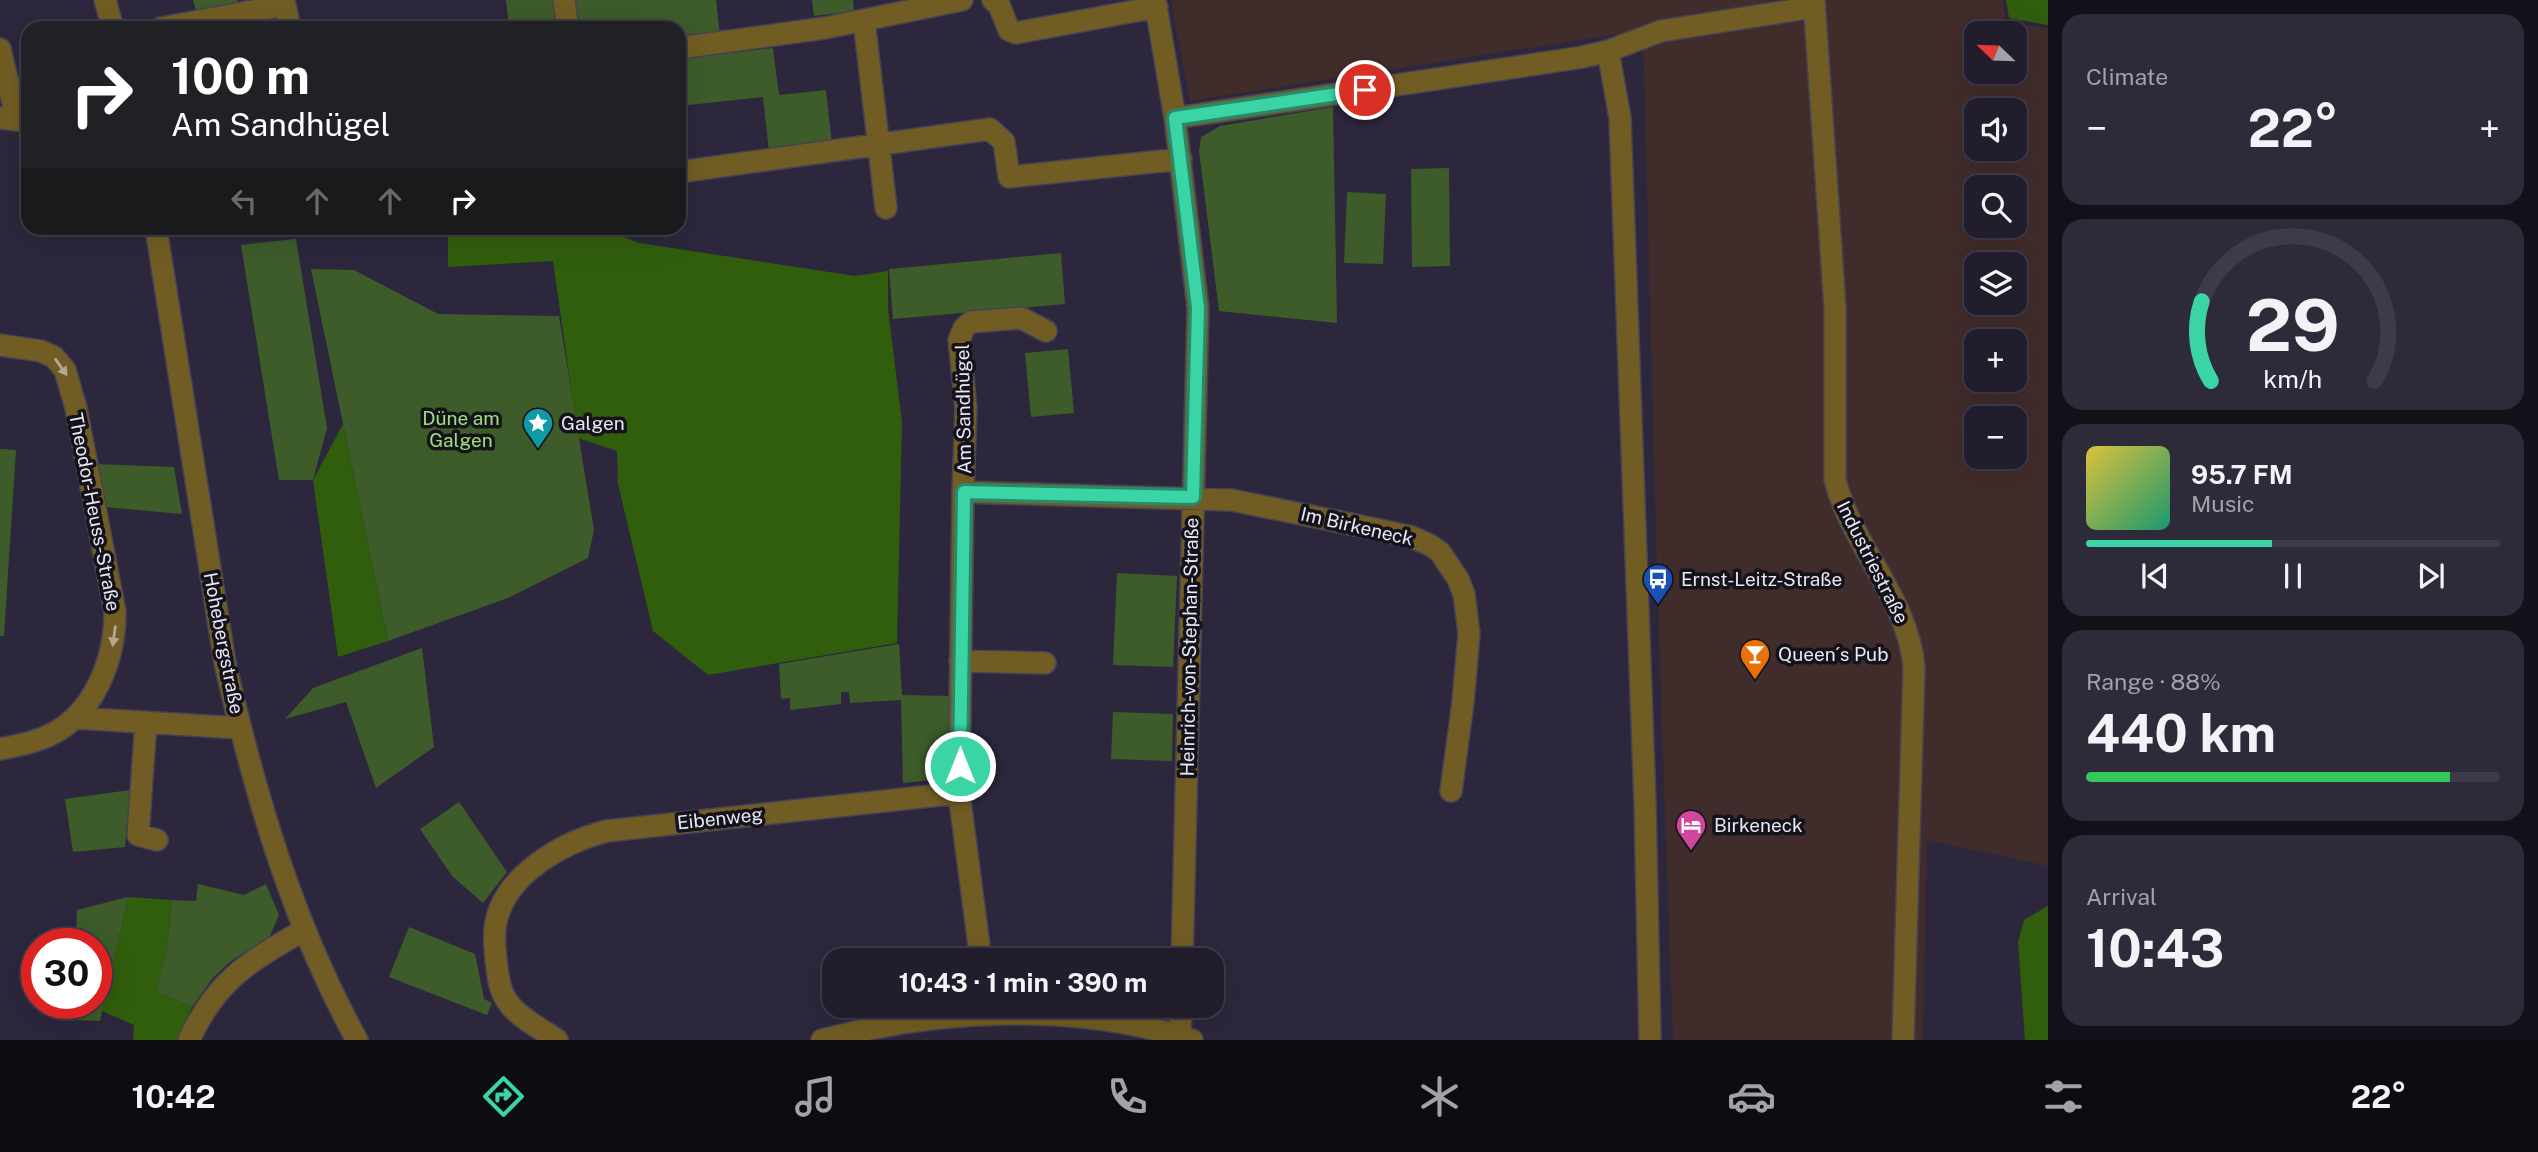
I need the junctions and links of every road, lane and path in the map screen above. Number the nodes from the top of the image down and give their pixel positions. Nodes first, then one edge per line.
1 (106, 0) edge
2 (564, 0) edge
3 (962, 0) edge
4 (993, 0) edge
5 (1156, 3) edge
6 (1814, 4) edge
7 (864, 20) junction
8 (111, 21) edge
9 (199, 21) edge
10 (288, 21) edge
11 (567, 21) edge
12 (686, 47) edge
13 (0, 49) edge
14 (1608, 51) junction
15 (1175, 118) junction
16 (8, 119) edge
17 (878, 145) junction
18 (1181, 159) junction
19 (686, 171) edge
20 (886, 208) dead end
21 (157, 235) edge
22 (1046, 331) dead end
23 (0, 345) edge
24 (964, 492) junction
25 (1193, 497) junction
26 (960, 661) junction
27 (1045, 663) dead end
28 (75, 718) junction
29 (146, 722) junction
30 (240, 729) junction
31 (0, 749) edge
32 (1451, 791) dead end
33 (959, 793) junction
34 (157, 840) dead end
35 (304, 930) junction
36 (979, 948) edge
37 (1182, 948) edge
38 (942, 1018) edge
39 (1086, 1018) edge
40 (1179, 1018) edge
41 (1175, 1037) edge
42 (189, 1040) edge
43 (357, 1040) edge
44 (557, 1040) edge
45 (822, 1040) edge
46 (1650, 1040) edge
47 (1903, 1040) edge

1 - 8 street
2 - 11 street
3 - 7 street
4 - 5 street
5 - 15 street, Heinrich-von-Stephan-Straße
6 - 14 street
6 - 47 street, Industriestraße
7 - 12 street
7 - 17 street
9 - 10 street
13 - 16 street
14 - 15 street
14 - 46 street
15 - 18 street, Heinrich-von-Stephan-Straße
17 - 18 street
17 - 19 street
17 - 20 street
18 - 25 street, Heinrich-von-Stephan-Straße
21 - 30 street, Hohebergstraße
22 - 24 street, Am Sandhügel
23 -> 28 street, Theodor-Heuss-Straße
24 - 25 street, Am Sandhügel
24 - 26 street, Am Sandhügel
25 - 32 street, Im Birkeneck
25 - 37 street, Heinrich-von-Stephan-Straße
26 - 27 street
26 - 33 street, Am Sandhügel
28 - 29 street
28 - 31 street
29 - 30 street
29 - 34 street
30 - 35 street, Hohebergstraße
33 - 36 street
33 - 44 street, Eibenweg
35 - 42 street
35 - 43 street, Hohebergstraße
38 - 45 street
39 - 41 street
40 - 41 street

